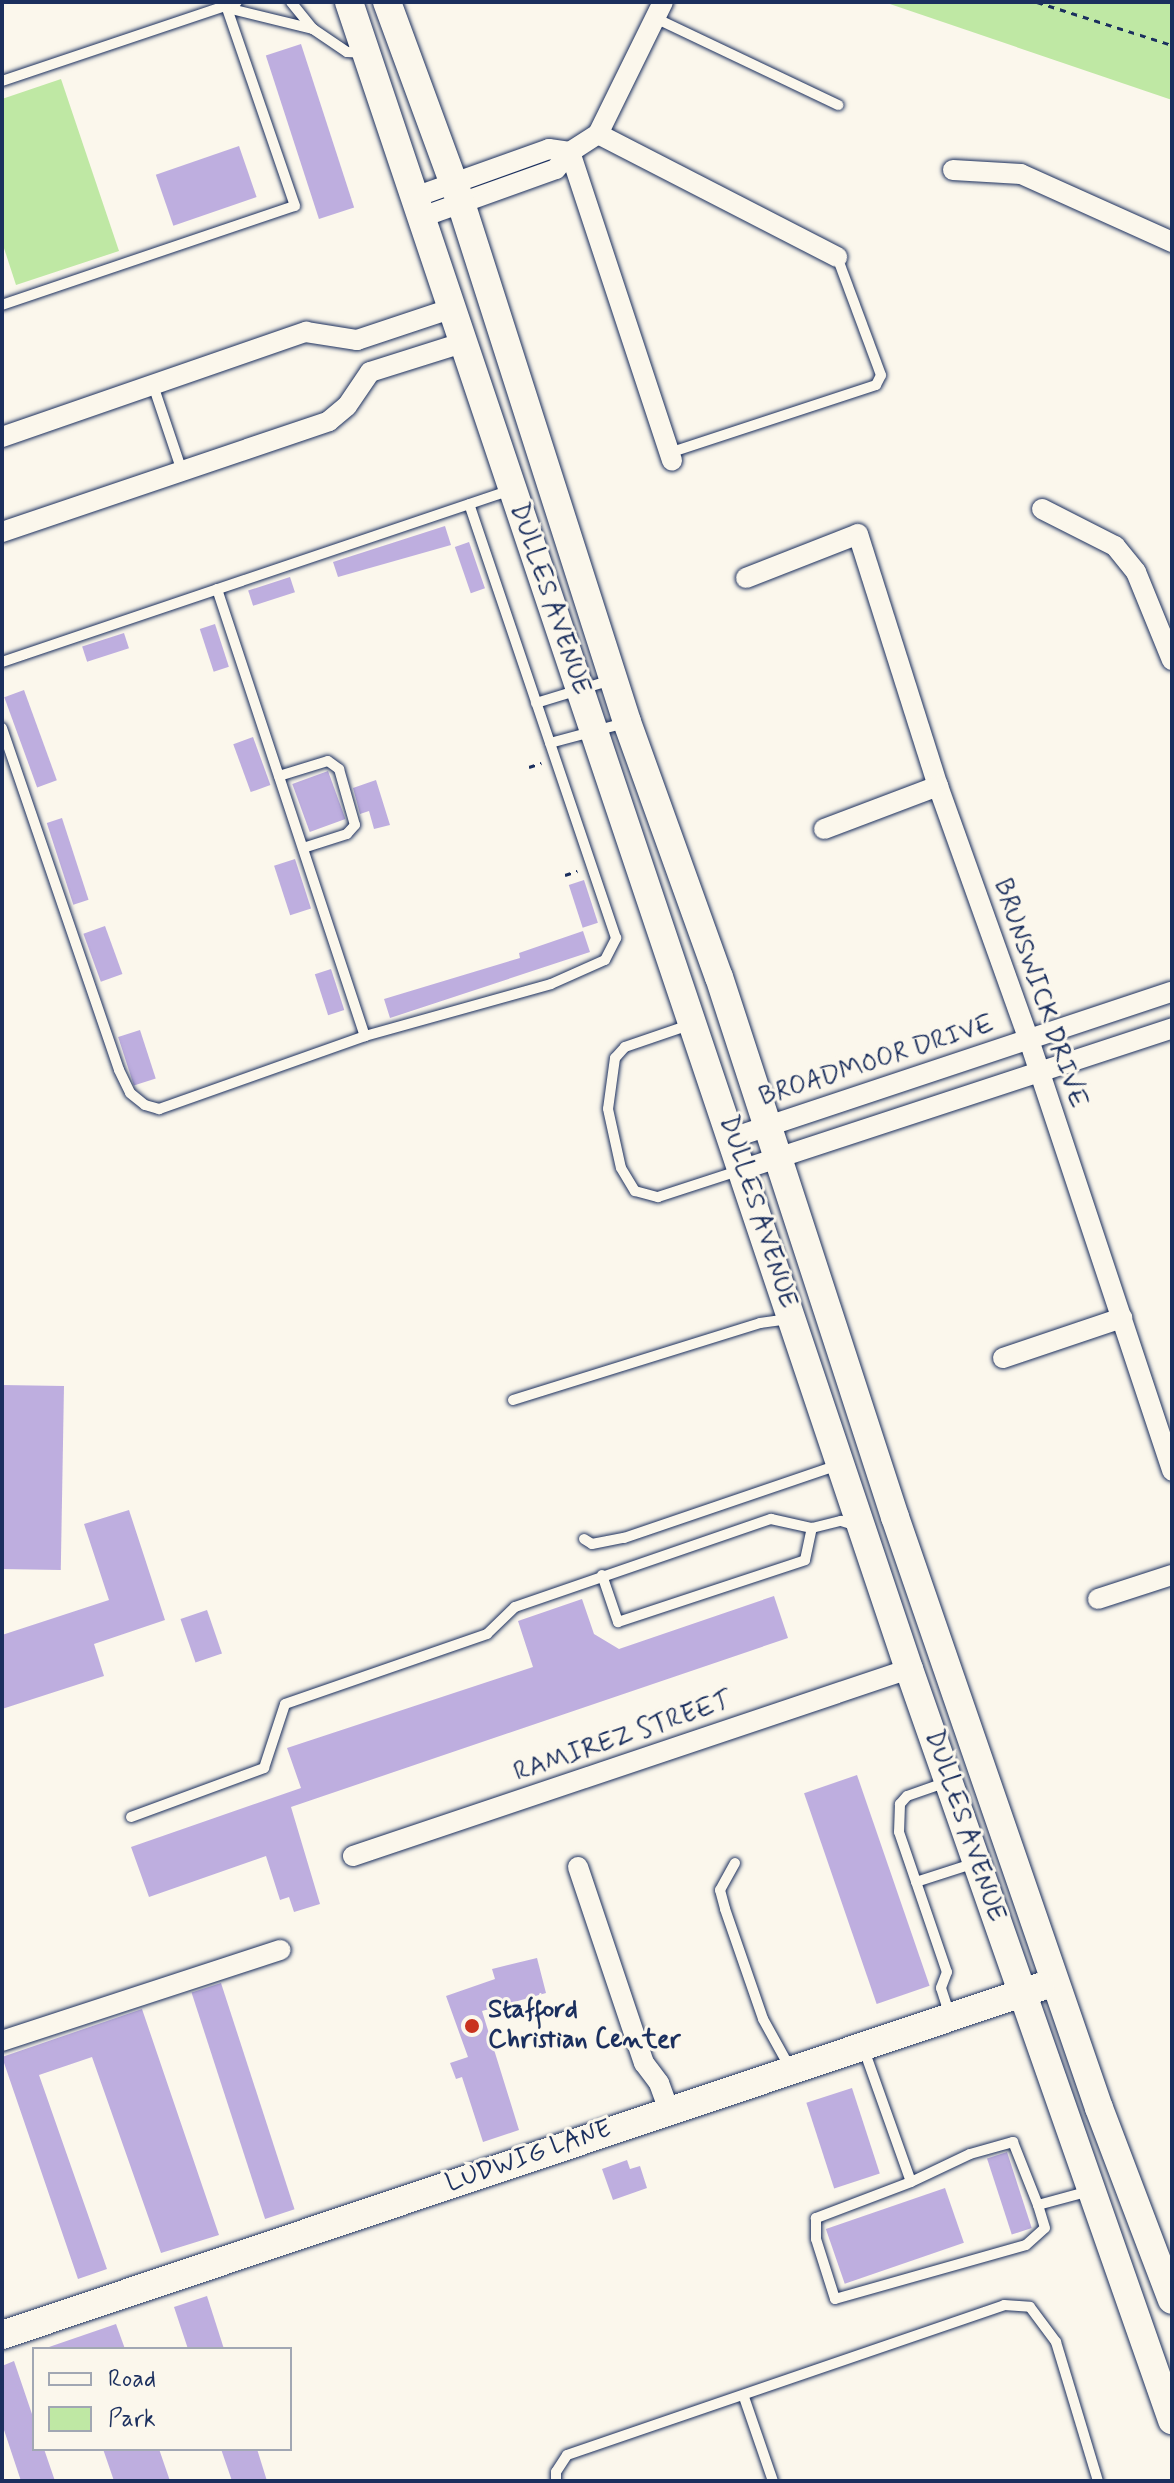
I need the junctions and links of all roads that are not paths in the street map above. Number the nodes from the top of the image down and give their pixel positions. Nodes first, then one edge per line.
1 (291, 2) edge
2 (349, 2) edge
3 (387, 2) edge
4 (232, 5) edge
5 (659, 10) edge
6 (313, 29) junction
7 (368, 53) junction
8 (2, 81) edge
9 (838, 105) dead end
10 (598, 134) junction
11 (570, 152) junction
12 (953, 170) dead end
13 (457, 193) junction
14 (418, 207) junction
15 (1172, 242) edge
16 (837, 257) joint
17 (2, 305) edge
18 (450, 309) junction
19 (357, 340) junction
20 (462, 343) junction
21 (370, 372) junction
22 (154, 388) junction
23 (2, 437) edge
24 (671, 457) joint
25 (182, 471) junction
26 (511, 490) junction
27 (469, 504) junction
28 (1042, 509) dead end
29 (2, 532) edge
30 (746, 578) dead end
31 (217, 589) junction
32 (1172, 660) edge
33 (2, 662) edge
34 (614, 679) junction
35 (580, 689) junction
36 (536, 703) junction
37 (627, 722) junction
38 (2, 728) edge
39 (595, 731) junction
40 (550, 743) junction
41 (279, 776) junction
42 (938, 786) junction
43 (824, 829) dead end
44 (303, 848) junction
45 (1172, 992) edge
46 (695, 1023) junction
47 (1172, 1028) edge
48 (365, 1036) junction
49 (1029, 1040) junction
50 (1040, 1072) junction
51 (766, 1126) junction
52 (735, 1137) junction
53 (777, 1158) junction
54 (744, 1169) junction
55 (1122, 1318) junction
56 (791, 1319) junction
57 (1003, 1358) dead end
58 (513, 1400) dead end
59 (841, 1464) junction
60 (1172, 1471) edge
61 (895, 1517) junction
62 (862, 1527) junction
63 (812, 1528) junction
64 (584, 1539) dead end
65 (602, 1575) junction
66 (1172, 1575) edge
67 (1098, 1599) dead end
68 (909, 1669) junction
69 (948, 1781) junction
70 (131, 1817) dead end
71 (353, 1856) dead end
72 (977, 1862) junction
73 (735, 1863) dead end
74 (578, 1867) dead end
75 (916, 1882) junction
76 (280, 1950) dead end
77 (1056, 1982) junction
78 (1022, 1993) junction
79 (950, 2016) junction
80 (2, 2041) edge
81 (862, 2045) junction
82 (791, 2070) junction
83 (669, 2110) junction
84 (911, 2182) junction
85 (1090, 2191) junction
86 (1038, 2205) junction
87 (1172, 2300) edge
88 (2, 2335) edge
89 (744, 2397) junction
90 (1172, 2420) edge
91 (556, 2481) edge
92 (773, 2481) edge
93 (1098, 2481) edge

1 - 6 lane
2 - 7 main road, DULLES AVENUE
3 - 13 main road, DULLES AVENUE
4 - 6 lane
4 - 8 lane
4 - 17 lane
5 - 9 lane
5 - 10 street
6 - 7 lane
7 - 14 main road, DULLES AVENUE
10 - 11 street
10 - 16 street
11 - 13 street
11 - 24 street
12 - 15 street
13 - 14 street
13 - 34 main road, DULLES AVENUE
14 - 18 main road, DULLES AVENUE
16 - 24 lane
18 - 19 street
18 - 20 main road, DULLES AVENUE
19 - 21 street
19 - 22 street
20 - 21 street
20 - 26 main road, DULLES AVENUE
21 - 25 street
22 - 23 street
22 - 25 lane
25 - 29 street
26 - 27 lane
26 - 35 main road, DULLES AVENUE
27 - 31 lane
27 - 36 lane
28 - 32 street
30 - 42 street, BRUNSWICK DRIVE
31 - 33 lane
31 - 41 lane
34 - 35 lane
34 - 37 main road, DULLES AVENUE
35 - 36 lane
35 - 39 main road, DULLES AVENUE
36 - 40 lane
37 - 39 lane
37 - 51 main road, DULLES AVENUE
38 - 48 lane
39 - 40 lane
39 - 46 main road, DULLES AVENUE
40 - 48 lane
41 - 44 lane
41 - 44 lane
42 - 43 street
42 - 49 street, BRUNSWICK DRIVE
44 - 48 lane
45 - 49 street, BROADMOOR DRIVE
46 - 52 main road, DULLES AVENUE
46 - 54 lane
47 - 50 street
49 - 50 street, BRUNSWICK DRIVE
49 - 51 street, BROADMOOR DRIVE
50 - 53 street
50 - 55 street, BRUNSWICK DRIVE
51 - 52 street, BROADMOOR DRIVE
51 - 53 main road, DULLES AVENUE
52 - 54 main road, DULLES AVENUE
53 - 54 street
53 - 61 main road, DULLES AVENUE
54 - 56 main road, DULLES AVENUE
55 - 57 street
55 - 60 street, BRUNSWICK DRIVE
56 - 58 lane
56 - 59 main road, DULLES AVENUE
59 - 62 main road, DULLES AVENUE
59 - 64 lane
61 - 62 main road
61 - 77 main road, DULLES AVENUE
62 - 63 lane
62 - 68 main road, DULLES AVENUE
63 - 65 lane
63 - 65 lane
65 - 70 lane
66 - 67 street
68 - 69 main road, DULLES AVENUE
68 - 71 street, RAMIREZ STREET
69 - 72 main road, DULLES AVENUE
69 - 75 lane
72 - 75 lane
72 - 78 main road, DULLES AVENUE
73 - 82 lane
74 - 83 street
75 - 79 lane
76 - 80 street
77 - 78 main road, LUDWIG LANE
77 - 87 main road, DULLES AVENUE
78 - 79 main road, LUDWIG LANE
78 - 85 main road, DULLES AVENUE
79 - 81 main road, LUDWIG LANE
81 - 82 main road, LUDWIG LANE
81 - 84 lane
82 - 83 main road, LUDWIG LANE
83 - 88 main road, LUDWIG LANE
84 - 86 lane
84 - 86 lane
85 - 86 lane
85 - 90 main road, DULLES AVENUE
89 - 91 lane
89 - 92 lane
89 - 93 lane

